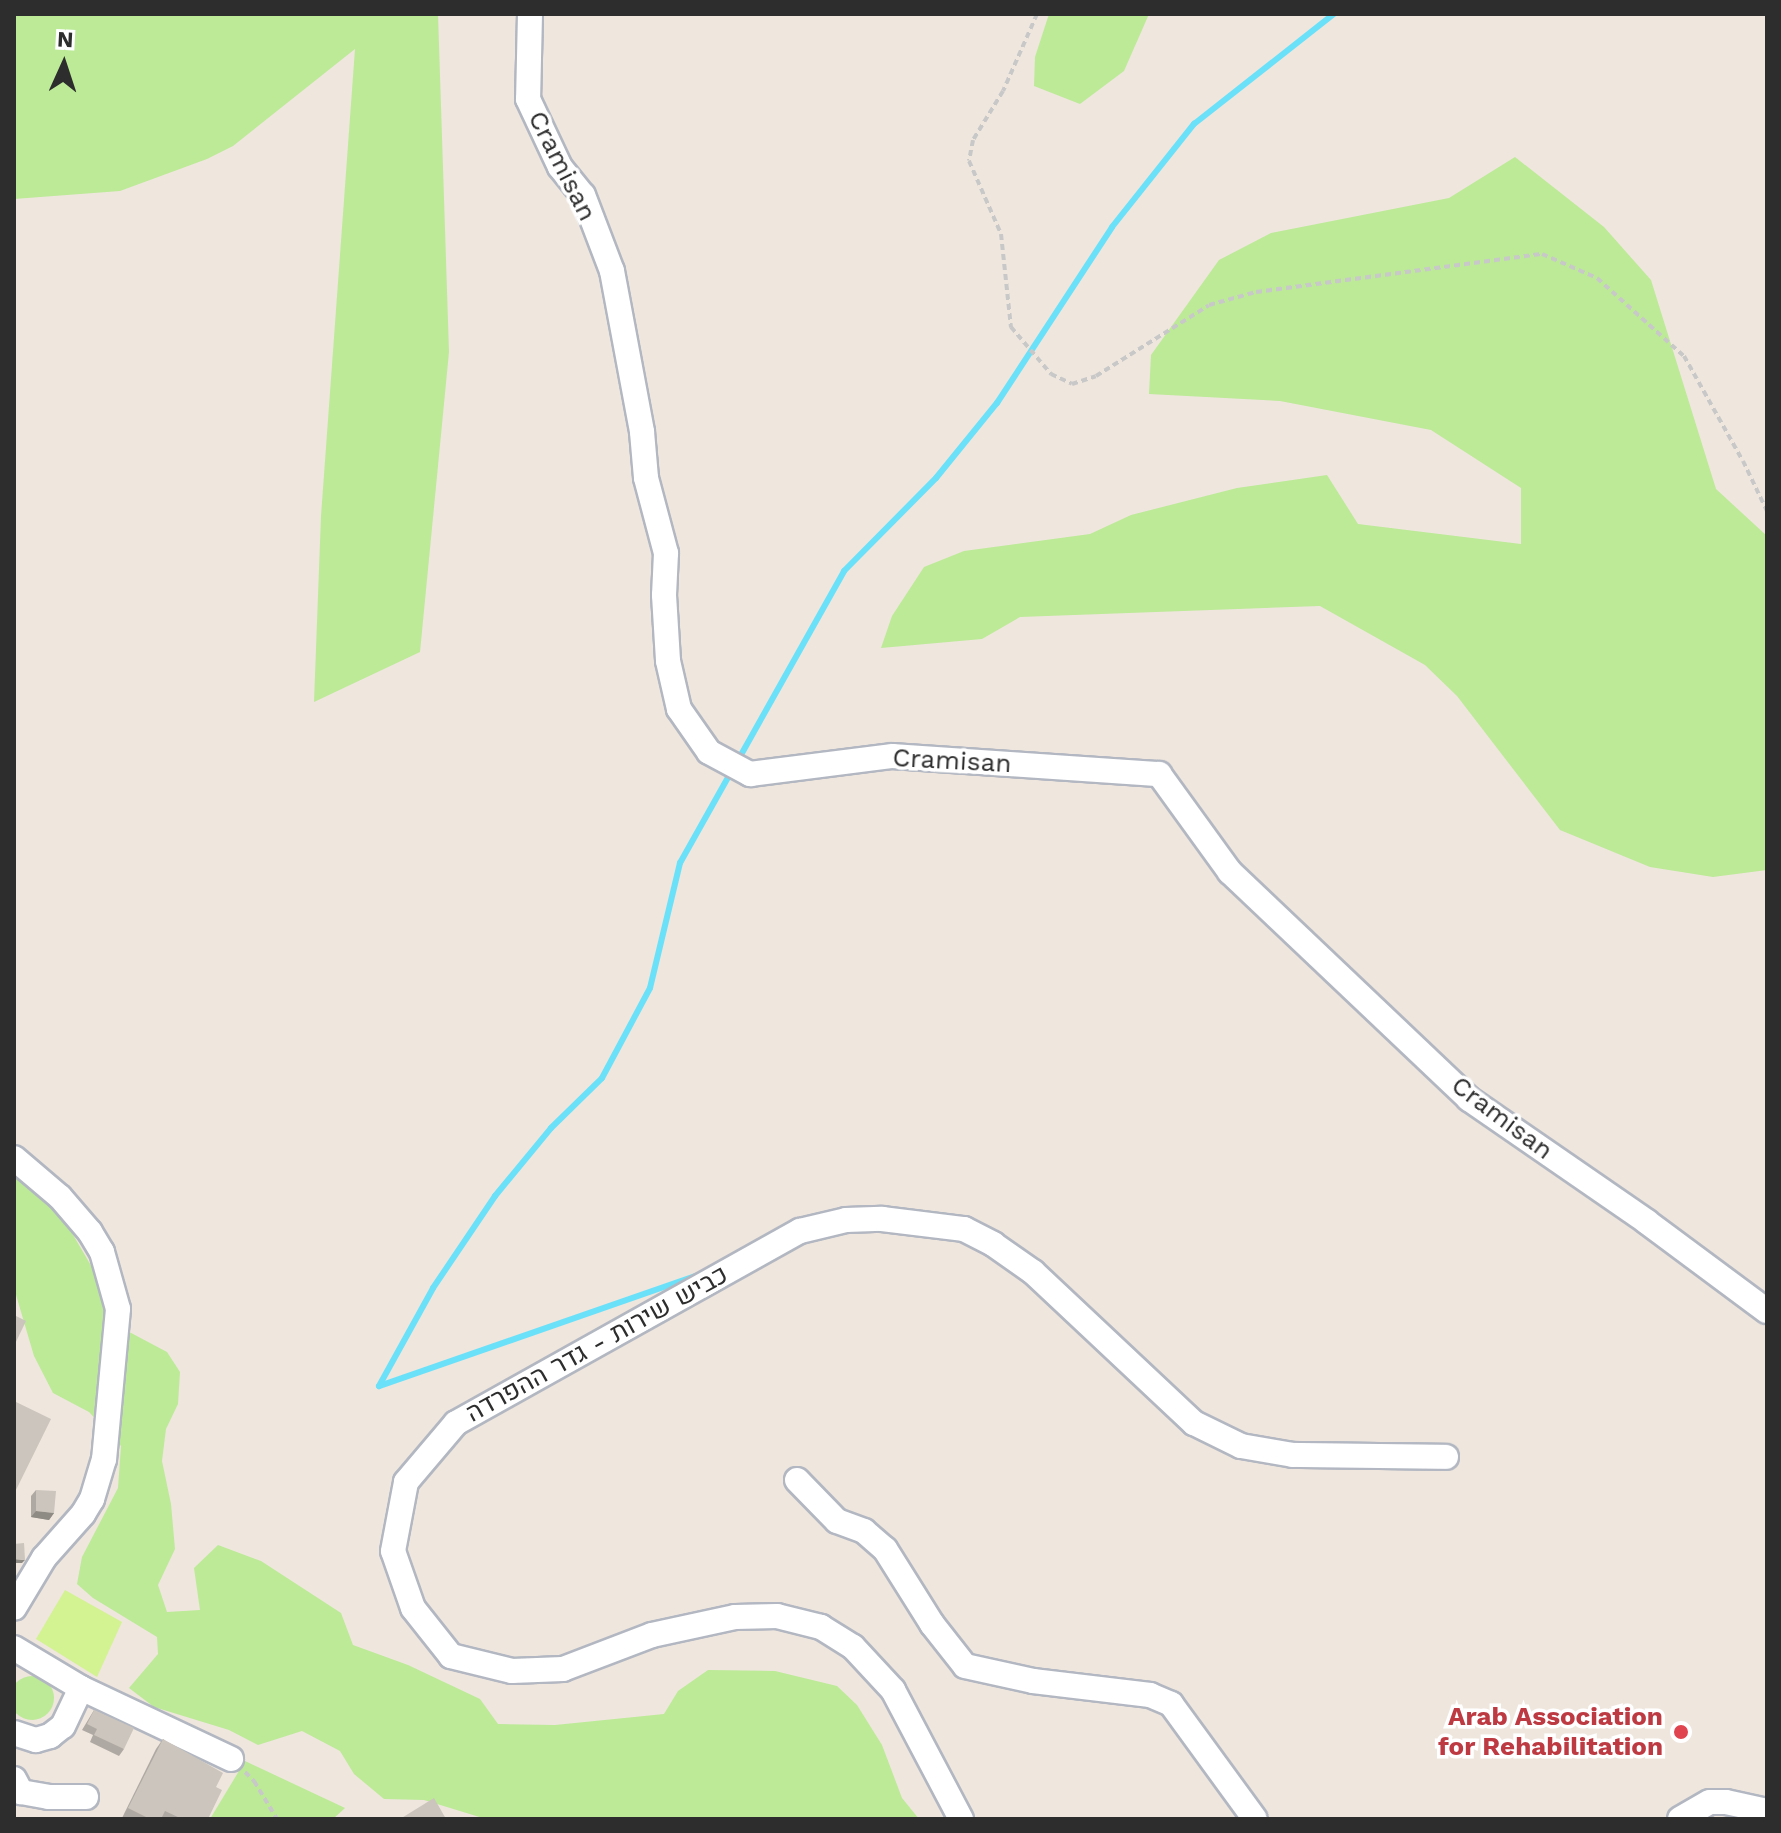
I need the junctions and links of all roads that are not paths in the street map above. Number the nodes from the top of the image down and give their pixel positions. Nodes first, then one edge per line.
1 (530, 14) edge
2 (14, 1158) edge
3 (1767, 1311) edge
4 (1446, 1457) dead end
5 (797, 1480) dead end
6 (14, 1608) edge
7 (14, 1648) edge
8 (81, 1688) junction
9 (14, 1733) edge
10 (231, 1759) road end
11 (14, 1779) edge
12 (86, 1797) dead end
13 (1767, 1811) edge
14 (961, 1819) edge
15 (1255, 1819) edge
16 (1680, 1819) edge

1 - 3 street, Cramisan
2 - 6 street
4 - 14 street, כביש שירות - גדר ההפרדה
5 - 15 street
7 - 8 street
8 - 9 street
8 - 10 street
11 - 12 street
13 - 16 street

